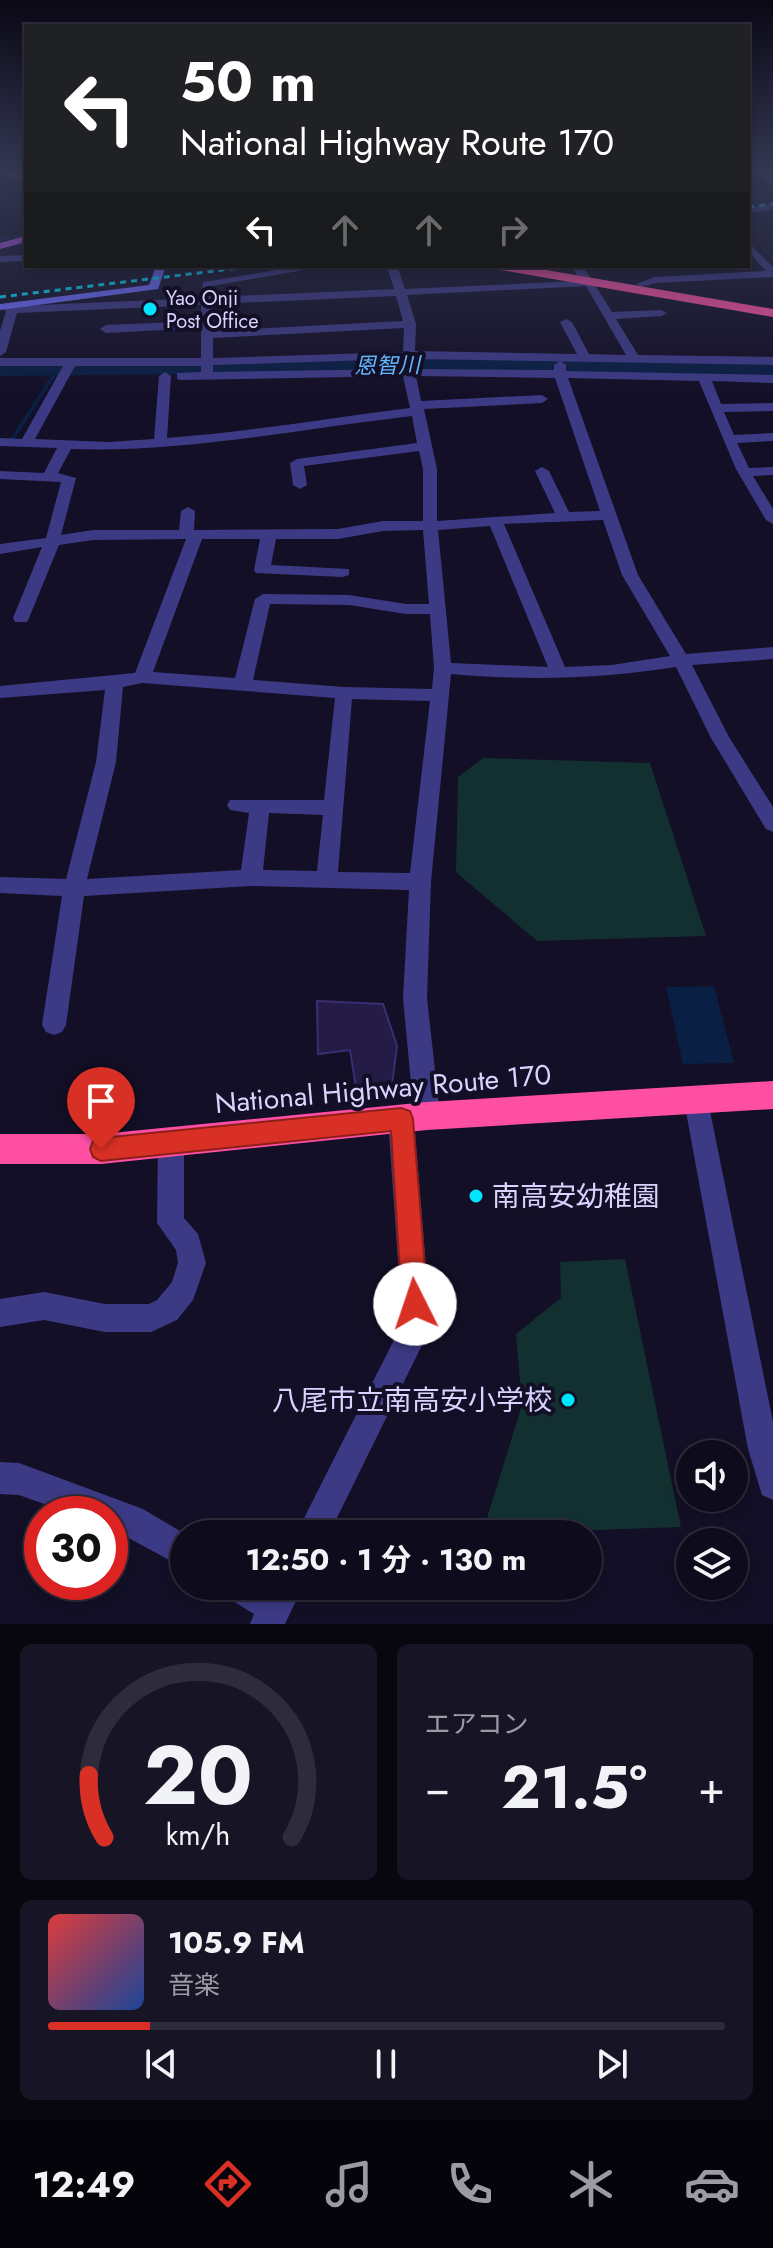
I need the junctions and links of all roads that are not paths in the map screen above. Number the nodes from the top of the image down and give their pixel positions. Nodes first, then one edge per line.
1 (750, 247) edge
2 (24, 258) edge
3 (0, 259) edge
4 (160, 268) edge
5 (309, 268) edge
6 (393, 268) edge
7 (519, 268) edge
8 (550, 268) edge
9 (773, 274) edge
10 (583, 275) edge
11 (641, 284) junction
12 (401, 292) junction
13 (207, 302) junction
14 (109, 306) junction
15 (773, 306) edge
16 (6, 308) edge
17 (343, 311) junction
18 (661, 313) dead end
19 (773, 313) edge
20 (271, 315) junction
21 (609, 316) junction
22 (566, 322) dead end
23 (410, 324) junction
24 (207, 329) junction
25 (104, 346) junction
26 (0, 352) edge
27 (409, 356) junction
28 (585, 358) junction
29 (634, 359) junction
30 (773, 361) edge
31 (0, 362) edge
32 (560, 366) junction
33 (207, 367) junction
34 (69, 368) junction
35 (410, 373) junction
36 (0, 375) edge
37 (165, 376) junction
38 (704, 377) junction
39 (773, 379) edge
40 (542, 399) dead end
41 (773, 407) edge
42 (418, 408) junction
43 (716, 408) junction
44 (773, 437) edge
45 (729, 439) junction
46 (28, 440) junction
47 (0, 442) edge
48 (160, 443) junction
49 (66, 445) junction
50 (426, 446) junction
51 (542, 471) dead end
52 (773, 471) edge
53 (745, 472) junction
54 (0, 475) edge
55 (49, 477) junction
56 (300, 485) dead end
57 (767, 503) edge
58 (188, 511) dead end
59 (610, 515) junction
60 (565, 519) junction
61 (495, 520) junction
62 (773, 520) edge
63 (430, 526) junction
64 (191, 534) junction
65 (269, 534) junction
66 (52, 542) junction
67 (0, 549) edge
68 (343, 572) dead end
69 (440, 609) junction
70 (21, 618) dead end
71 (773, 653) edge
72 (681, 660) junction
73 (443, 668) junction
74 (558, 671) junction
75 (142, 677) junction
76 (115, 683) junction
77 (243, 683) junction
78 (0, 692) edge
79 (344, 693) junction
80 (442, 695) junction
81 (237, 805) dead end
82 (260, 806) junction
83 (333, 808) junction
84 (773, 824) edge
85 (251, 878) junction
86 (327, 880) junction
87 (420, 882) junction
88 (0, 885) edge
89 (74, 888) junction
90 (54, 1025) dead end
91 (773, 1095) edge
92 (696, 1101) junction
93 (414, 1118) junction
94 (171, 1142) junction
95 (0, 1149) edge
96 (0, 1313) edge
97 (0, 1478) edge
98 (773, 1484) edge
99 (319, 1520) edge
100 (170, 1543) edge

1 - 9 street
2 - 3 street
4 - 16 street
5 - 13 street
6 - 12 street
7 - 10 highway
8 - 10 highway
9 - 11 street
10 - 11 highway
10 - 12 street
10 - 19 highway
10 - 21 street
11 - 15 highway
12 - 17 street
12 - 23 street
13 - 14 street
13 - 20 street
13 - 24 street
14 - 16 street
14 - 25 street
16 - 26 street
17 - 20 street
17 - 20 street
17 - 23 street
18 - 21 street
20 - 24 street
21 - 29 street
22 - 28 street
23 - 27 street
24 - 25 street
24 - 33 street
25 - 33 street
25 - 34 street
27 - 32 street
27 - 33 street
27 - 35 street
28 - 29 street
28 - 32 street
29 - 30 street
31 - 34 street
32 - 35 street
32 - 38 street
32 - 59 street
33 - 35 street
33 - 37 street
34 - 36 street
34 - 37 street
34 - 46 street
35 - 42 street
37 - 48 street
38 - 39 street
38 - 43 street
40 - 42 street
41 - 43 street
42 - 48 street
42 - 50 street
43 - 45 street
44 - 45 street
45 - 53 street
46 - 47 street
46 - 49 street
48 - 49 street
49 - 55 street
50 - 56 street
50 - 63 street
51 - 60 street
52 - 53 street
53 - 57 street
54 - 55 street
55 - 66 street
57 - 62 street
58 - 64 street
59 - 60 street
59 - 72 street
60 - 61 street
61 - 63 street
61 - 74 street
63 - 65 street
63 - 69 street
64 - 65 street
64 - 66 street
64 - 75 street
65 - 68 street
66 - 67 street
66 - 70 street
69 - 73 street
69 - 77 street
71 - 72 street
72 - 74 street
72 - 84 street
73 - 74 street
73 - 80 street
75 - 76 street
75 - 77 street
76 - 78 street
76 - 89 street
77 - 79 street
79 - 80 street
79 - 83 street
80 - 87 street
81 - 82 street
82 - 83 street
82 - 85 street
83 - 86 street
85 - 86 street
85 - 89 street
86 - 87 street
87 - 93 street
88 - 89 street
89 - 90 street
91 - 92 highway, National Highway Route 170
92 - 93 highway, National Highway Route 170
92 - 98 street
93 - 94 highway, National Highway Route 170
93 - 99 street
94 - 95 highway, National Highway Route 170
94 - 96 street
97 - 100 street

